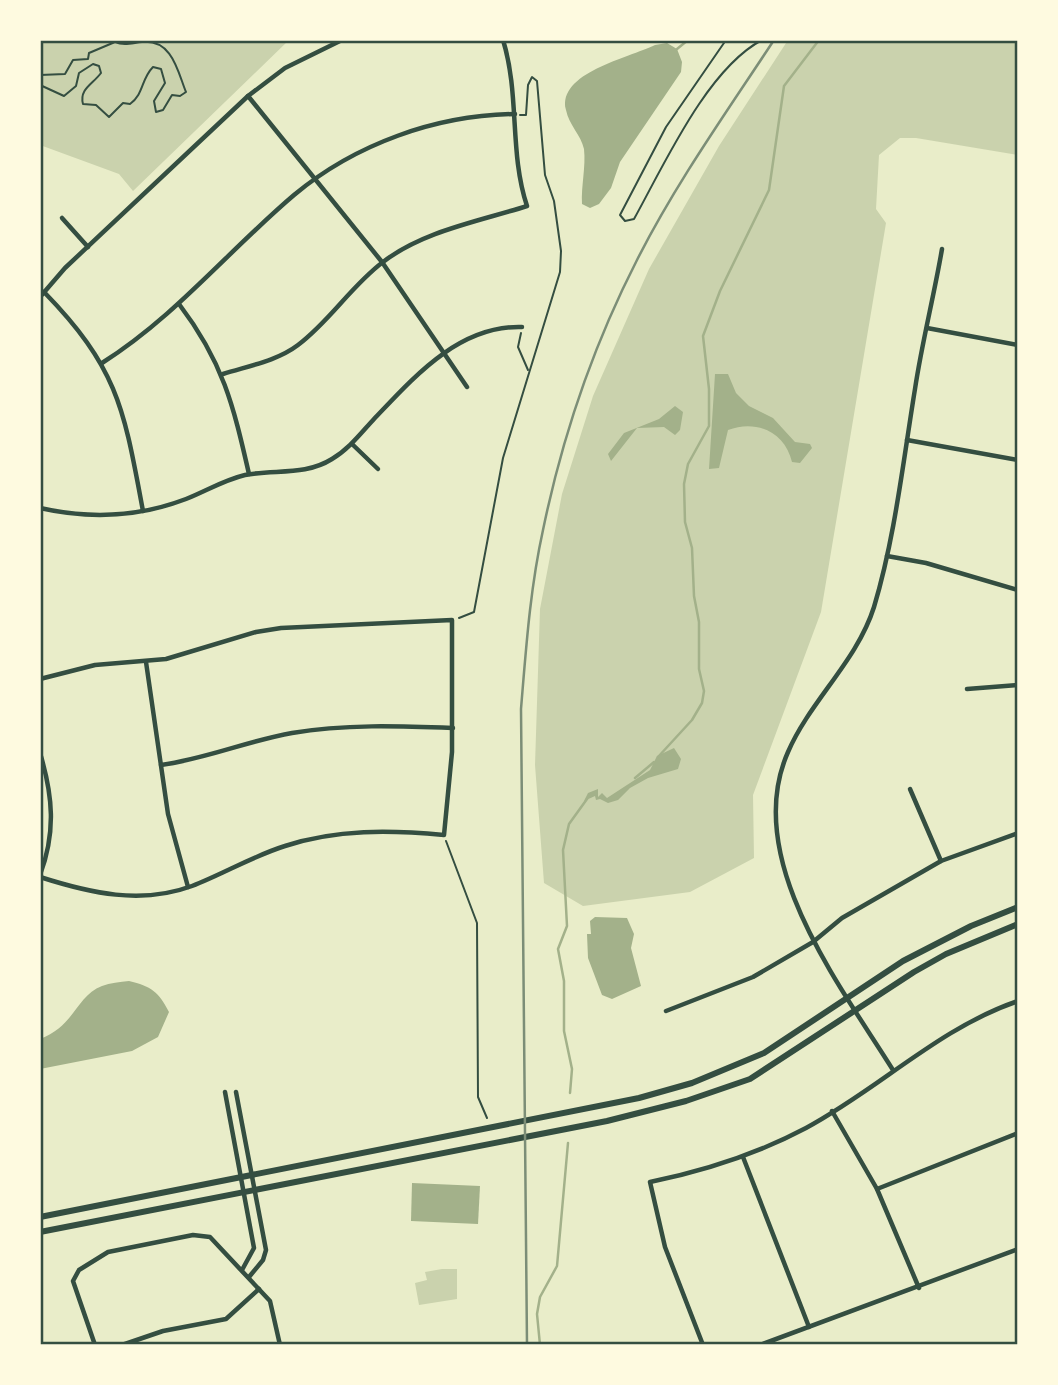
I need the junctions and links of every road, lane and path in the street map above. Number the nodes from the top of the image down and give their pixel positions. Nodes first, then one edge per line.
1 (342, 40) edge
2 (503, 40) edge
3 (726, 40) edge
4 (762, 40) edge
5 (40, 75) edge
6 (40, 85) edge
7 (248, 96) junction
8 (515, 114) junction
9 (315, 179) junction
10 (62, 218) dead end
11 (88, 247) junction
12 (942, 249) dead end
13 (383, 262) junction
14 (42, 295) edge
15 (179, 304) junction
16 (522, 327) joint
17 (928, 328) junction
18 (1018, 345) edge
19 (444, 353) junction
20 (102, 363) junction
21 (529, 371) junction
22 (223, 374) junction
23 (467, 387) dead end
24 (907, 440) junction
25 (352, 444) junction
26 (1018, 460) edge
27 (378, 469) dead end
28 (249, 474) junction
29 (40, 508) edge
30 (143, 512) junction
31 (887, 556) junction
32 (1018, 590) edge
33 (452, 620) junction
34 (146, 662) junction
35 (40, 679) edge
36 (1018, 685) edge
37 (967, 690) dead end
38 (453, 728) junction
39 (40, 753) edge
40 (161, 765) junction
41 (910, 789) dead end
42 (1018, 833) edge
43 (444, 835) junction
44 (941, 862) junction
45 (40, 876) edge
46 (188, 887) junction
47 (1018, 907) edge
48 (1018, 923) edge
49 (813, 942) junction
50 (848, 998) junction
51 (1018, 1001) edge
52 (666, 1011) dead end
53 (856, 1011) junction
54 (893, 1070) junction
55 (225, 1092) dead end
56 (236, 1092) dead end
57 (832, 1111) junction
58 (487, 1118) dead end
59 (1018, 1133) edge
60 (743, 1157) junction
61 (253, 1174) junction
62 (240, 1177) junction
63 (877, 1189) junction
64 (256, 1190) junction
65 (243, 1192) junction
66 (40, 1217) edge
67 (40, 1232) edge
68 (1018, 1249) edge
69 (242, 1270) junction
70 (249, 1277) junction
71 (919, 1288) junction
72 (259, 1289) junction
73 (809, 1327) junction
74 (95, 1345) edge
75 (122, 1345) edge
76 (280, 1345) edge
77 (703, 1345) edge
78 (760, 1345) edge

1 - 7 street
2 - 8 street
3 - 4 path
5 - 6 path
7 - 9 street
7 - 11 street
8 - 9 street
8 - 13 street
8 - 21 path
9 - 13 street
9 - 15 street
10 - 11 street
11 - 14 street
12 - 17 street
13 - 19 street
13 - 22 street
14 - 20 street
15 - 20 street
15 - 22 street
16 - 19 street
16 - 21 path
17 - 18 street
17 - 24 street
19 - 23 street
19 - 25 street
20 - 30 street
21 - 33 path
22 - 28 street
24 - 26 street
24 - 31 street
25 - 27 street
25 - 28 street
28 - 30 street
29 - 30 street
31 - 32 street
31 - 49 street
33 - 34 street
33 - 38 street
34 - 35 street
34 - 40 street
36 - 37 street
38 - 40 street
38 - 43 street
39 - 45 street
40 - 46 street
41 - 44 street
42 - 44 street
43 - 46 street
43 - 58 path
44 - 49 street
45 - 46 street
47 - 50 main road
48 - 53 main road
49 - 50 street
49 - 52 street
50 - 53 street
50 - 61 main road
51 - 54 street
53 - 54 street
53 - 64 main road
54 - 57 street
55 - 62 street
56 - 61 street
57 - 60 street
57 - 63 street
59 - 63 street
60 - 73 street
60 - 77 street
61 - 62 main road
61 - 64 street
62 - 65 street
62 - 66 main road
63 - 71 street
64 - 65 main road
64 - 70 street
65 - 67 main road
65 - 69 street
68 - 71 street
69 - 70 street
69 - 74 street
70 - 72 street
71 - 73 street
72 - 75 street
72 - 76 street
73 - 78 street

